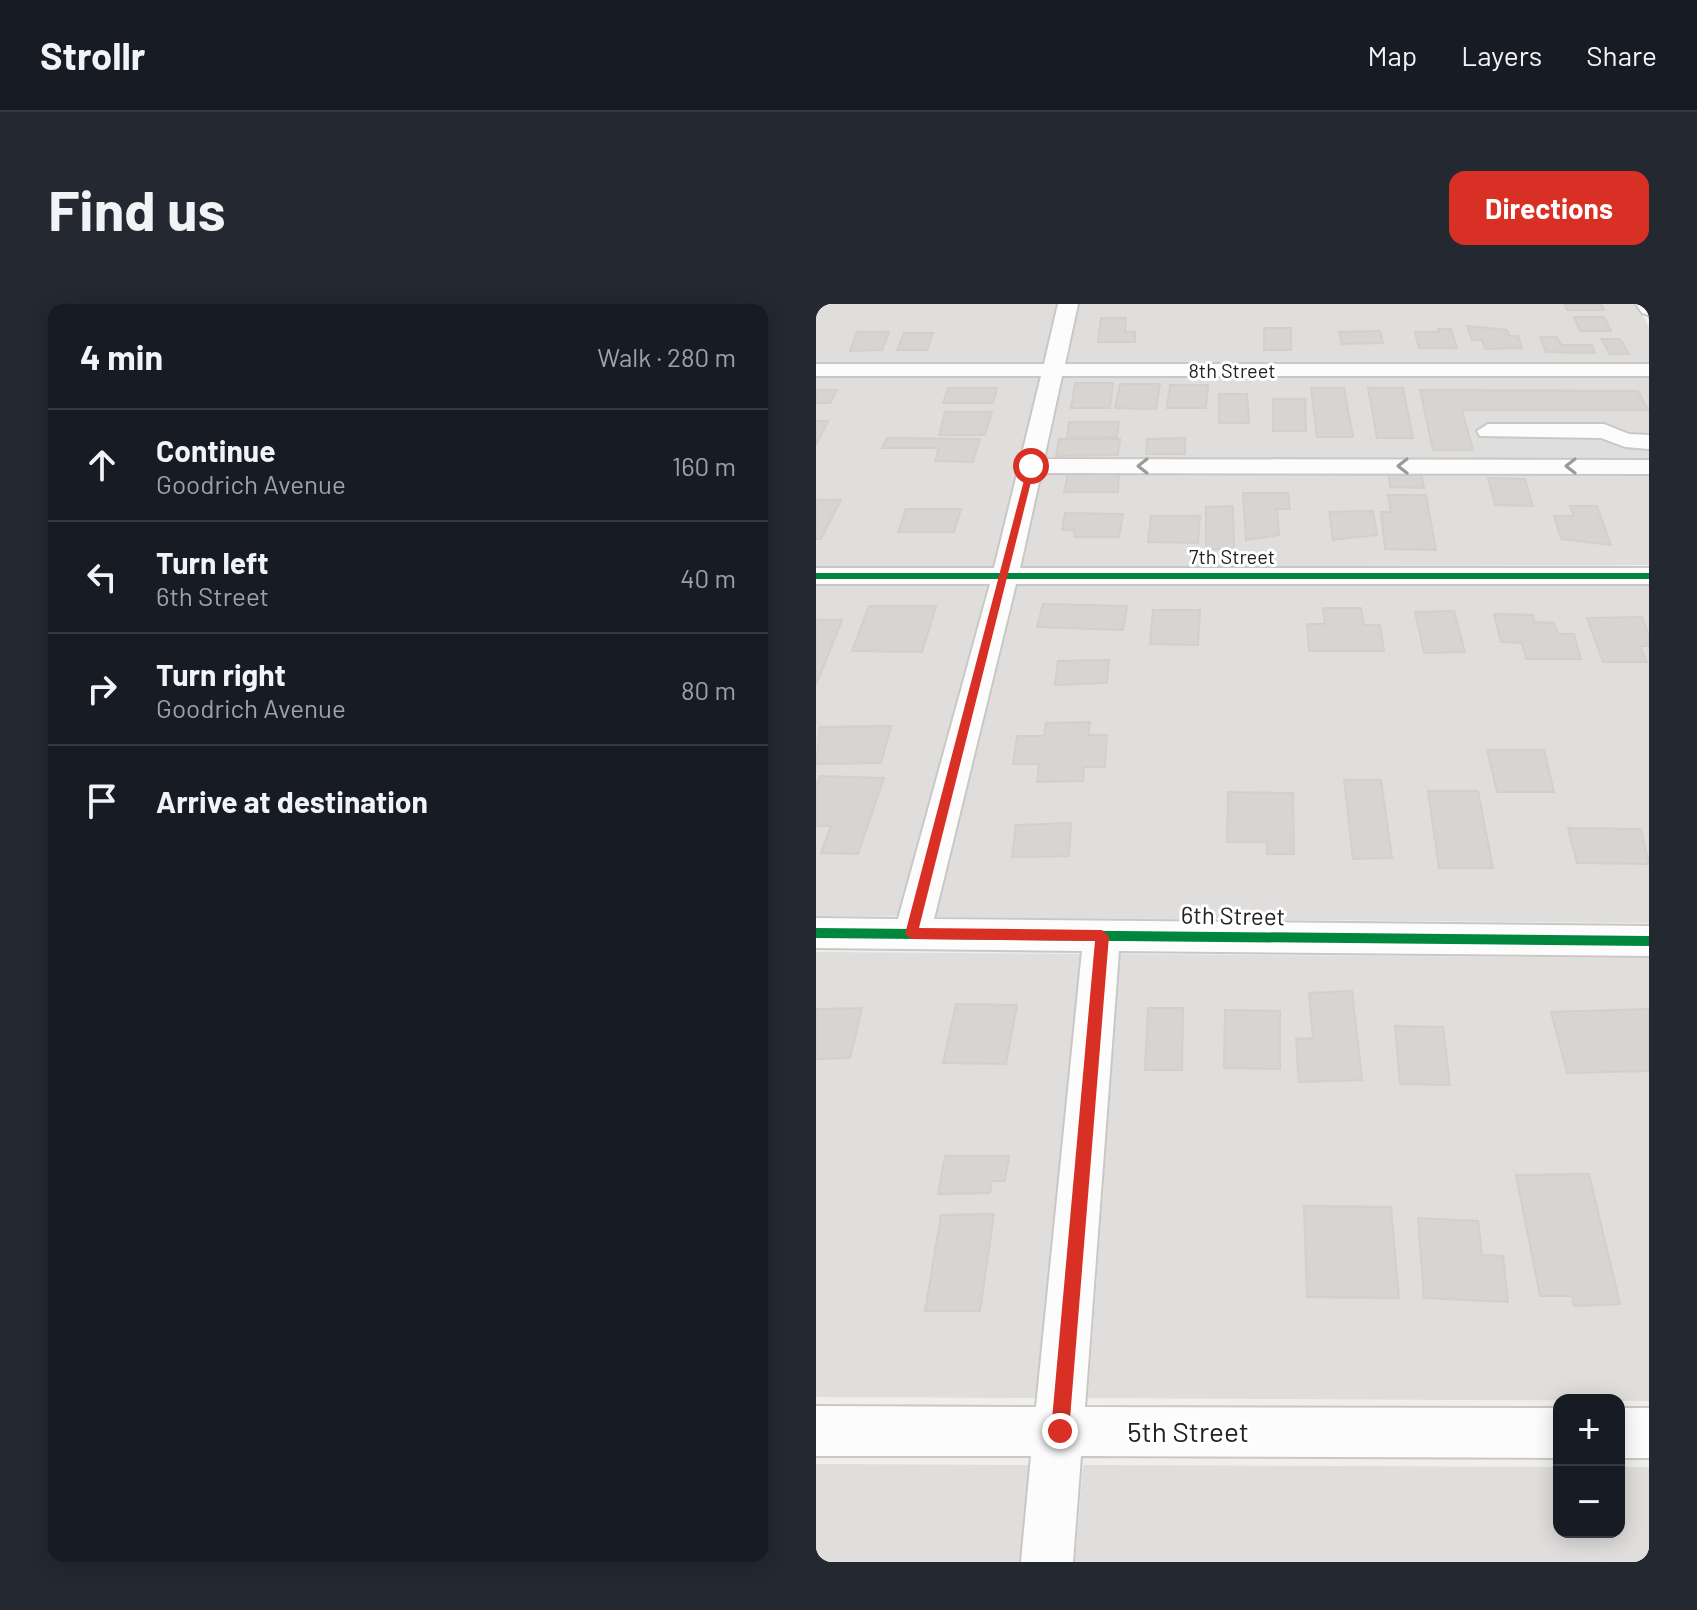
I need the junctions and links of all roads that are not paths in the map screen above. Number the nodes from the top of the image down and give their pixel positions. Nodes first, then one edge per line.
1 (1068, 304) edge
2 (816, 370) edge
3 (1053, 370) junction
4 (1649, 370) edge
5 (1488, 431) dead end
6 (1649, 442) edge
7 (1031, 466) junction
8 (1649, 467) edge
9 (816, 576) edge
10 (1005, 576) junction
11 (1649, 576) edge
12 (816, 933) edge
13 (912, 934) junction
14 (1102, 936) junction
15 (1649, 941) edge
16 (816, 1431) edge
17 (1060, 1431) junction
18 (1553, 1433) edge
19 (1625, 1433) edge
20 (1649, 1433) edge
21 (1047, 1562) edge

1 - 3 street
2 - 3 street, 8th Street
3 - 4 street, 8th Street
3 - 7 street
5 - 6 street
8 -> 7 street
7 - 10 street
9 - 10 street, 7th Street
10 - 11 street, 7th Street
10 - 13 street
12 - 13 street, 6th Street
13 - 14 street, 6th Street
14 - 15 street, 6th Street
14 - 17 street
16 - 17 street, 5th Street
17 - 18 street, 5th Street
17 - 21 street
19 - 20 street

